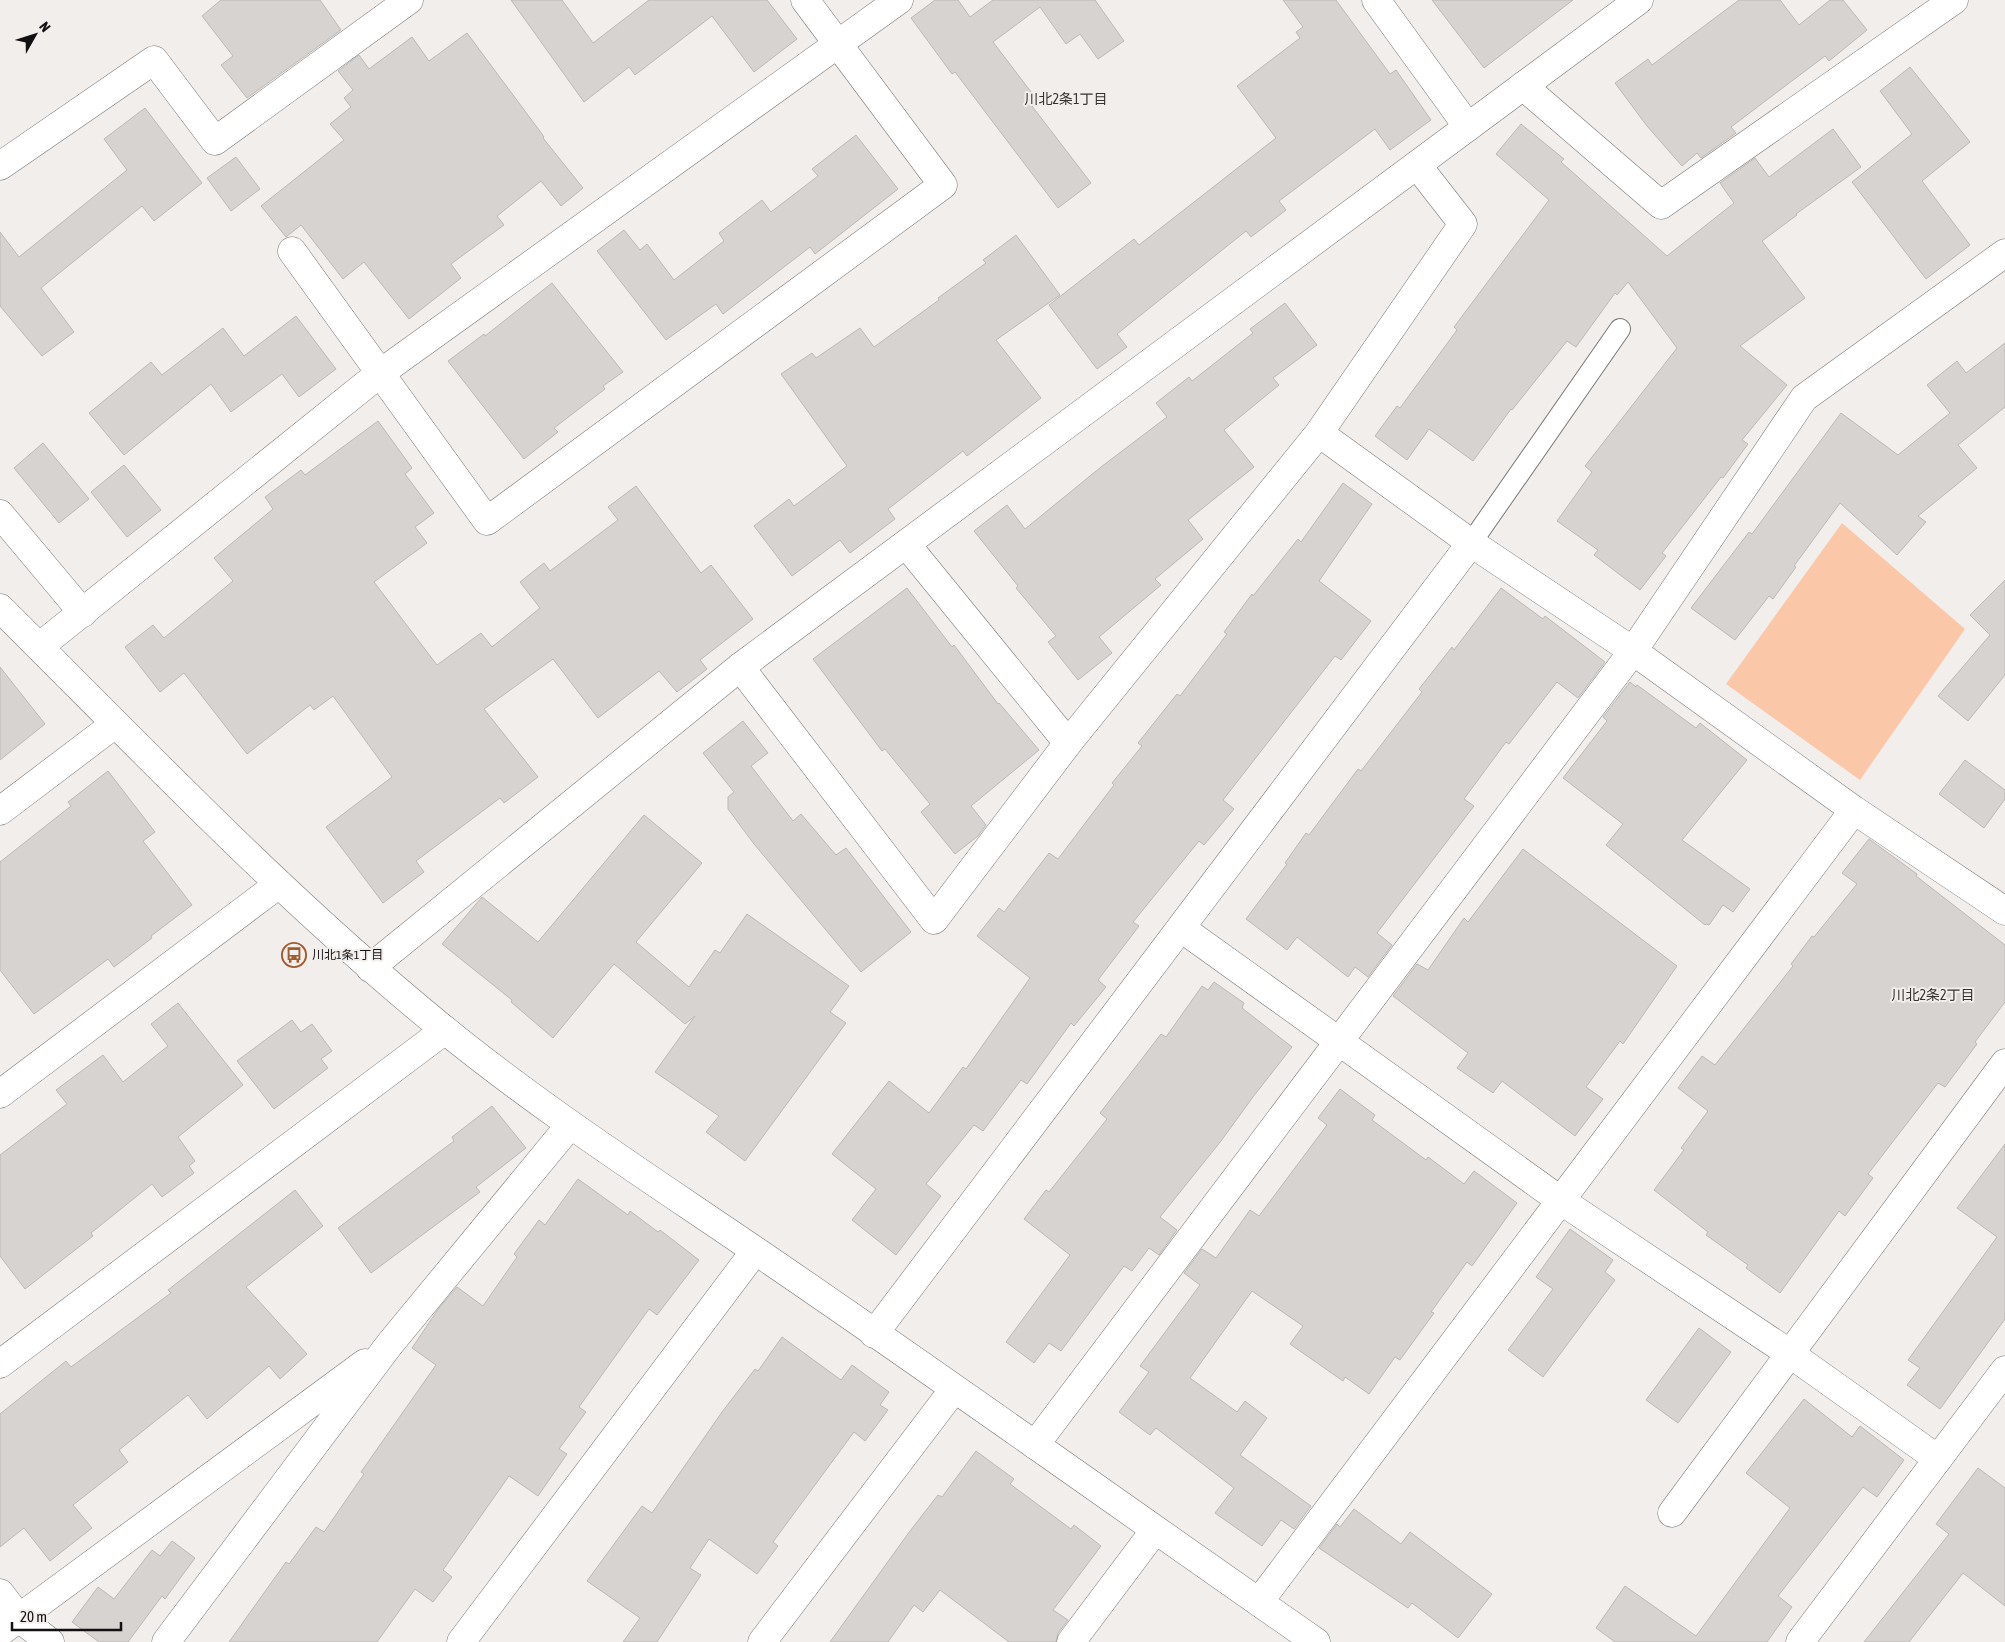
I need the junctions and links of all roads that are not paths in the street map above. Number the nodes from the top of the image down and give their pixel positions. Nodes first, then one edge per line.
1 (409, 0) edge
2 (806, 0) edge
3 (899, 0) edge
4 (1376, 0) edge
5 (1639, 0) edge
6 (1954, 0) edge
7 (838, 44) junction
8 (1523, 86) junction
9 (1468, 127) junction
10 (1417, 164) junction
11 (0, 166) edge
12 (292, 251) dead end
13 (2005, 253) edge
14 (1620, 329) dead end
15 (379, 374) junction
16 (1319, 433) junction
17 (0, 514) edge
18 (1471, 543) junction
19 (906, 544) junction
20 (0, 608) edge
21 (83, 613) junction
22 (39, 647) junction
23 (1633, 651) junction
24 (740, 667) junction
25 (115, 724) junction
26 (1068, 743) junction
27 (1854, 810) junction
28 (0, 811) edge
29 (279, 884) junction
30 (2005, 911) edge
31 (1181, 928) junction
32 (370, 968) junction
33 (445, 1030) junction
34 (1339, 1040) junction
35 (2005, 1063) edge
36 (0, 1094) edge
37 (570, 1125) junction
38 (1560, 1200) junction
39 (755, 1251) junction
40 (874, 1334) junction
41 (390, 1345) junction
42 (1789, 1353) junction
43 (0, 1364) edge
44 (2005, 1370) edge
45 (954, 1389) junction
46 (1035, 1445) junction
47 (1938, 1459) junction
48 (1672, 1512) dead end
49 (1155, 1530) junction
50 (0, 1593) edge
51 (1259, 1602) junction
52 (10, 1625) edge
53 (50, 1642) edge
54 (166, 1642) edge
55 (461, 1642) edge
56 (762, 1642) edge
57 (1070, 1642) edge
58 (1316, 1642) edge
59 (1800, 1642) edge

1 - 11 street
2 - 7 street
3 - 7 street
4 - 9 street
5 - 8 street
6 - 8 street
7 - 15 street
7 - 15 street
8 - 9 street
9 - 10 street
10 - 16 street
10 - 19 street
12 - 15 street
13 - 23 street
14 - 18 lane
15 - 21 street
16 - 18 street
16 - 26 street
17 - 21 street
18 - 23 street
18 - 31 street
19 - 24 street
19 - 26 street
20 - 22 street
21 - 22 street
22 - 25 street
23 - 27 street
23 - 34 street
24 - 26 street
24 - 32 street
25 - 28 street
25 - 29 street
27 - 30 street
27 - 38 street
29 - 32 street
29 - 36 street
31 - 34 street
31 - 40 street
32 - 33 street
33 - 37 street
33 - 43 street
34 - 38 street
34 - 46 street
35 - 42 street
37 - 39 street
37 - 41 street
38 - 42 street
38 - 51 street
39 - 40 street
39 - 55 street
40 - 45 street
41 - 52 street
41 - 54 street
42 - 47 street
42 - 48 street
44 - 47 street
45 - 46 street
45 - 56 street
46 - 49 street
47 - 59 street
49 - 51 street
49 - 57 street
50 - 52 street
51 - 58 street
52 - 53 street

